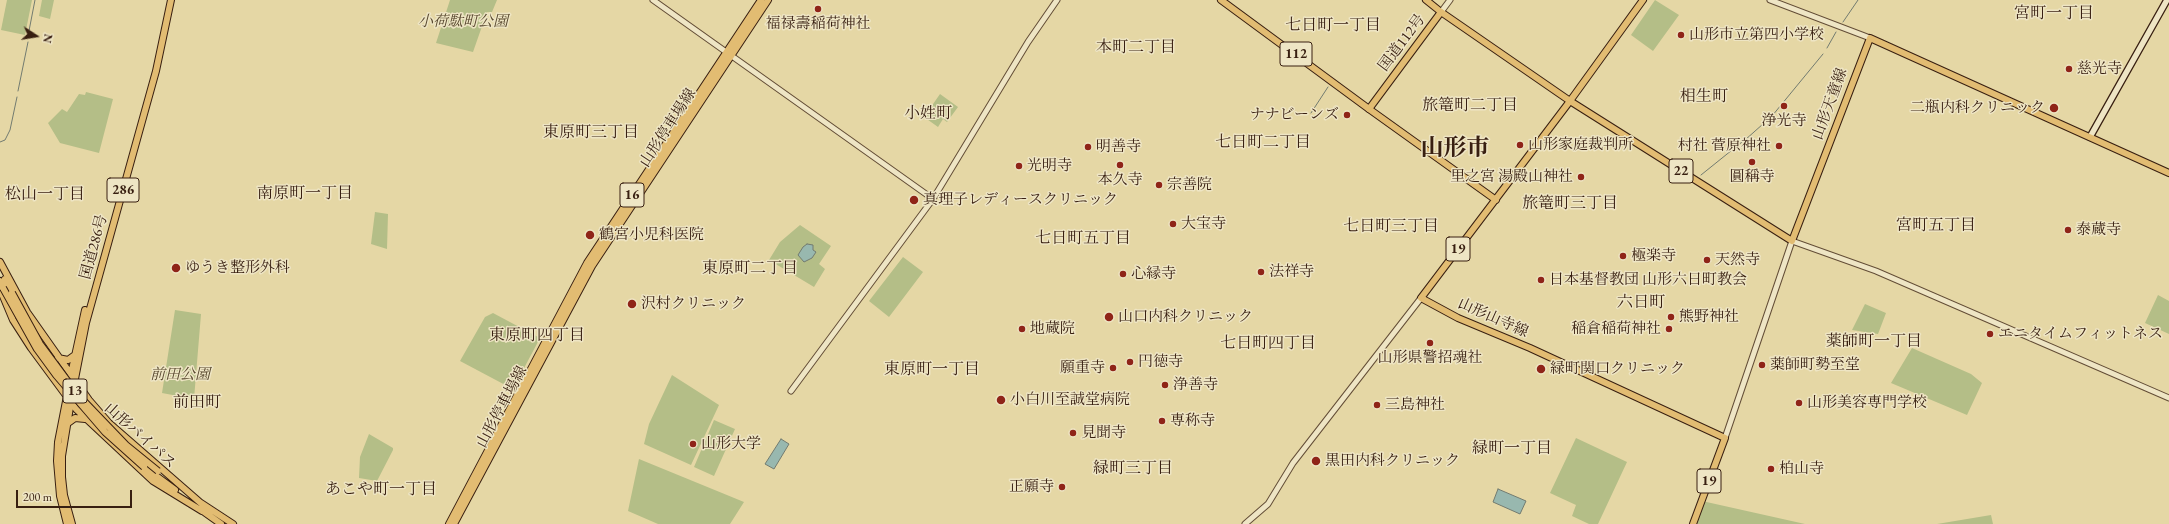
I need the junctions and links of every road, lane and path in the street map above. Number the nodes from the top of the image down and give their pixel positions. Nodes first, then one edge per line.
1 (167, 0) edge
2 (171, 0) edge
3 (653, 0) edge
4 (761, 0) edge
5 (768, 0) edge
6 (1057, 0) edge
7 (1221, 0) edge
8 (1426, 0) edge
9 (1450, 0) edge
10 (1643, 0) edge
11 (1770, 0) edge
12 (2167, 0) edge
13 (1441, 12) junction
14 (1870, 38) junction
15 (729, 54) junction
16 (1570, 101) junction
17 (1369, 109) junction
18 (2090, 137) junction
19 (2169, 173) edge
20 (933, 199) junction
21 (1496, 200) junction
22 (1792, 241) junction
23 (0, 262) edge
24 (0, 266) edge
25 (0, 281) edge
26 (2, 289) edge
27 (1421, 298) junction
28 (75, 356) junction
29 (58, 358) junction
30 (73, 380) junction
31 (792, 391) dead end
32 (69, 398) junction
33 (2169, 398) edge
34 (87, 420) junction
35 (68, 423) junction
36 (1724, 438) junction
37 (202, 508) junction
38 (67, 524) edge
39 (72, 524) edge
40 (221, 524) edge
41 (232, 524) edge
42 (449, 524) edge
43 (454, 524) edge
44 (1245, 524) edge
45 (1693, 524) edge

1 - 28 main road, 国道286号 / 286
2 - 30 main road, 国道286号 / 286
3 - 15 street
4 - 15 main road, 山形停車場線 / 16
5 - 15 main road, 山形停車場線 / 16
6 - 20 street
7 - 17 main road, 112
8 - 13 main road
9 - 13 street
10 - 16 main road
11 - 14 street
12 - 18 main road
13 - 16 main road, 国道112号
13 - 17 main road, 国道112号
14 - 18 main road
14 - 22 main road, 山形天童線
15 - 20 street
15 - 42 main road, 山形停車場線 / 16
15 - 43 main road, 山形停車場線 / 16
16 - 21 main road
16 - 22 main road, 22
17 - 21 main road
18 - 19 main road
20 - 31 street
21 - 27 main road, 19
22 - 33 street
22 - 36 street
23 - 29 main road
24 - 37 main road, 山形バイパス / 13, bridge
25 - 26 main road, 山形バイパス / 13
26 - 32 main road
26 - 37 main road, 山形バイパス / 13, bridge
27 - 36 main road, 山形山寺線
27 - 44 street
28 - 29 main road
28 - 30 main road, 国道286号 / 286
29 - 30 main road
30 - 37 main road
32 - 34 main road
32 - 35 main road
32 - 38 main road
34 - 35 main road
34 - 37 main road
35 - 39 main road
36 - 45 main road, 19
37 - 40 main road, 山形バイパス / 13
37 - 41 main road, 山形バイパス / 13

